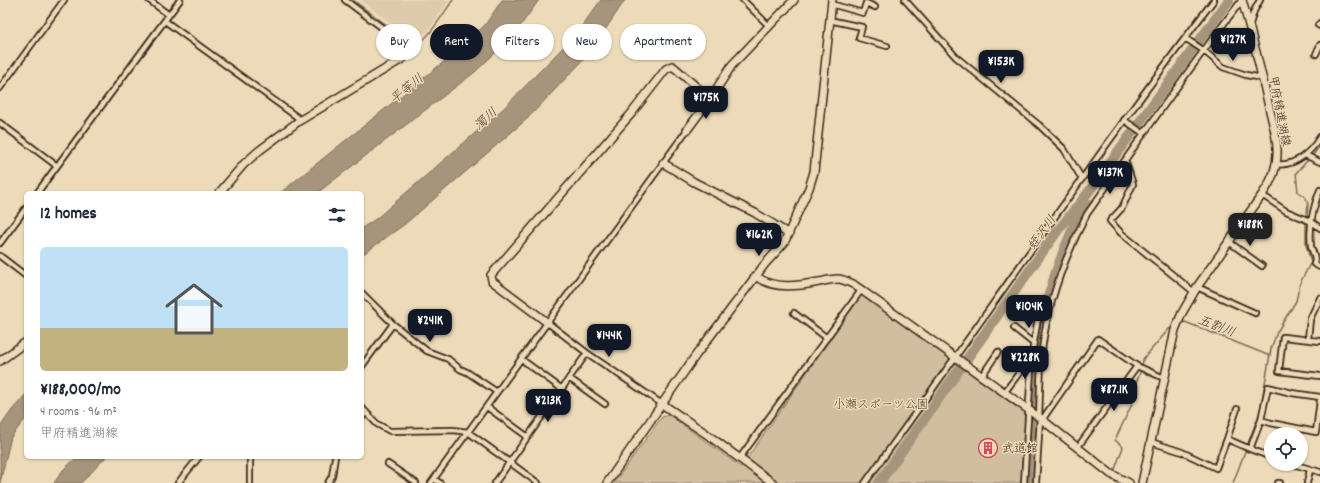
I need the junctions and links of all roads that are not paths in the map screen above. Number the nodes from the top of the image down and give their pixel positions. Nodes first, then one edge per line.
1 (64, 0) edge
2 (149, 0) edge
3 (180, 0) edge
4 (344, 0) edge
5 (743, 0) edge
6 (794, 0) edge
7 (905, 0) edge
8 (1214, 0) edge
9 (1243, 0) edge
10 (1260, 0) edge
11 (831, 2) edge
12 (875, 7) dead end
13 (169, 15) junction
14 (829, 20) junction
15 (165, 21) junction
16 (1320, 23) edge
17 (377, 24) edge
18 (769, 26) junction
19 (1320, 26) edge
20 (1250, 27) junction
21 (1186, 38) junction
22 (1320, 45) edge
23 (887, 46) dead end
24 (1202, 50) junction
25 (1316, 54) dead end
26 (400, 60) edge
27 (1262, 78) junction
28 (0, 88) edge
29 (710, 99) junction
30 (299, 121) junction
31 (1126, 122) junction
32 (0, 123) edge
33 (687, 130) joint
34 (1142, 133) junction
35 (1320, 137) edge
36 (1305, 155) junction
37 (1125, 160) junction
38 (663, 162) junction
39 (1320, 162) edge
40 (1276, 164) junction
41 (57, 166) junction
42 (1082, 179) junction
43 (1320, 190) edge
44 (38, 191) edge
45 (221, 191) edge
46 (1262, 195) junction
47 (24, 211) edge
48 (1312, 222) junction
49 (1320, 228) edge
50 (789, 234) junction
51 (1229, 242) junction
52 (0, 243) edge
53 (0, 256) edge
54 (1262, 266) dead end
55 (1320, 267) edge
56 (24, 274) edge
57 (756, 276) junction
58 (862, 289) junction
59 (1195, 289) junction
60 (364, 295) edge
61 (1320, 298) edge
62 (794, 313) dead end
63 (1255, 313) dead end
64 (1047, 319) junction
65 (548, 323) junction
66 (393, 324) junction
67 (1014, 328) dead end
68 (827, 338) junction
69 (1308, 339) junction
70 (1320, 341) edge
71 (24, 343) edge
72 (1033, 343) junction
73 (998, 352) dead end
74 (588, 353) junction
75 (1032, 356) junction
76 (521, 359) junction
77 (957, 359) junction
78 (0, 361) edge
79 (364, 363) edge
80 (1137, 367) junction
81 (1320, 376) edge
82 (981, 377) junction
83 (570, 378) junction
84 (1164, 378) junction
85 (562, 389) junction
86 (497, 392) junction
87 (1004, 393) junction
88 (1320, 397) edge
89 (1320, 400) edge
90 (605, 404) dead end
91 (662, 404) junction
92 (487, 407) junction
93 (1237, 409) dead end
94 (1030, 411) junction
95 (366, 412) joint
96 (364, 414) edge
97 (1040, 418) junction
98 (1261, 420) junction
99 (468, 432) junction
100 (528, 437) junction
101 (1227, 439) junction
102 (1151, 442) junction
103 (1077, 448) junction
104 (1250, 449) junction
105 (1264, 454) edge
106 (198, 459) edge
107 (250, 459) edge
108 (335, 459) edge
109 (739, 459) junction
110 (509, 461) junction
111 (388, 464) dead end
112 (1310, 470) joint
113 (1320, 472) edge
114 (433, 481) edge
115 (178, 483) edge
116 (250, 483) edge
117 (328, 483) edge
118 (416, 483) edge
119 (440, 483) edge
120 (495, 483) edge
121 (538, 483) edge
122 (607, 483) edge
123 (773, 483) edge
124 (865, 483) edge
125 (1024, 483) edge
126 (1036, 483) edge
127 (1129, 483) edge
128 (1142, 483) edge
129 (1307, 483) edge

1 - 28 street
2 - 13 street
3 - 13 street
4 - 17 street
5 - 18 street
6 - 18 street
7 - 42 street
8 - 21 street
9 - 20 street, 甲府精進湖線
9 - 24 street
10 - 20 street
11 - 12 street
11 - 14 street
13 - 15 street
14 - 23 street
14 - 50 street
15 - 30 street
15 - 41 street
16 - 19 street
18 - 29 street
20 - 27 street, 甲府精進湖線
21 - 24 street
21 - 31 street
22 - 25 street
24 - 27 street
24 - 34 street
26 - 30 street
27 - 40 street, 甲府精進湖線
29 - 33 street
29 - 65 street
30 - 45 street
31 - 34 street
31 - 42 street
32 - 41 street
33 - 38 street
34 - 37 street
35 - 36 street
36 - 39 street
36 - 40 street
37 - 59 street
37 - 64 street
38 - 50 street
38 - 65 street
40 - 46 street, 甲府精進湖線
41 - 44 street
42 - 77 street
43 - 48 street
46 - 48 street
46 - 51 street, 甲府精進湖線
47 - 52 street
48 - 49 street
48 - 55 street
50 - 57 street
51 - 54 street
51 - 59 street, 甲府精進湖線
53 - 56 street
57 - 58 street
57 - 91 street
58 - 68 street
58 - 77 street
59 - 63 street
59 - 84 street, 甲府精進湖線
60 - 66 street
61 - 69 street
62 - 68 street
64 - 72 street
64 - 97 street
65 - 74 street
65 - 76 street
66 - 79 street
66 - 86 street
67 - 72 street
68 - 109 street
69 - 70 street
69 - 81 street
71 - 78 street
72 - 75 street
73 - 82 street
74 - 83 street
74 - 91 street
75 - 87 street
75 - 94 street
76 - 85 street
76 - 86 street
77 - 82 street
77 - 124 street
80 - 84 street
80 - 97 street
80 - 103 street
82 - 87 street
83 - 85 street
83 - 90 street
84 - 102 street, 甲府精進湖線
85 - 100 street
86 - 92 street
87 - 94 street
88 - 98 street
89 - 98 street
91 - 109 street
91 - 122 street
92 - 99 street
92 - 100 street
93 - 101 street
94 - 97 street
94 - 125 street
95 - 96 street
95 - 99 street
97 - 103 street
97 - 126 street
98 - 104 street
99 - 110 street
99 - 114 street
100 - 110 street
101 - 102 street
101 - 104 street
102 - 128 street, 甲府精進湖線
103 - 127 street
104 - 105 street
106 - 115 street
107 - 116 street
108 - 117 street
109 - 123 street
110 - 120 street
110 - 121 street
111 - 118 street
112 - 113 street
112 - 129 street
114 - 119 street

